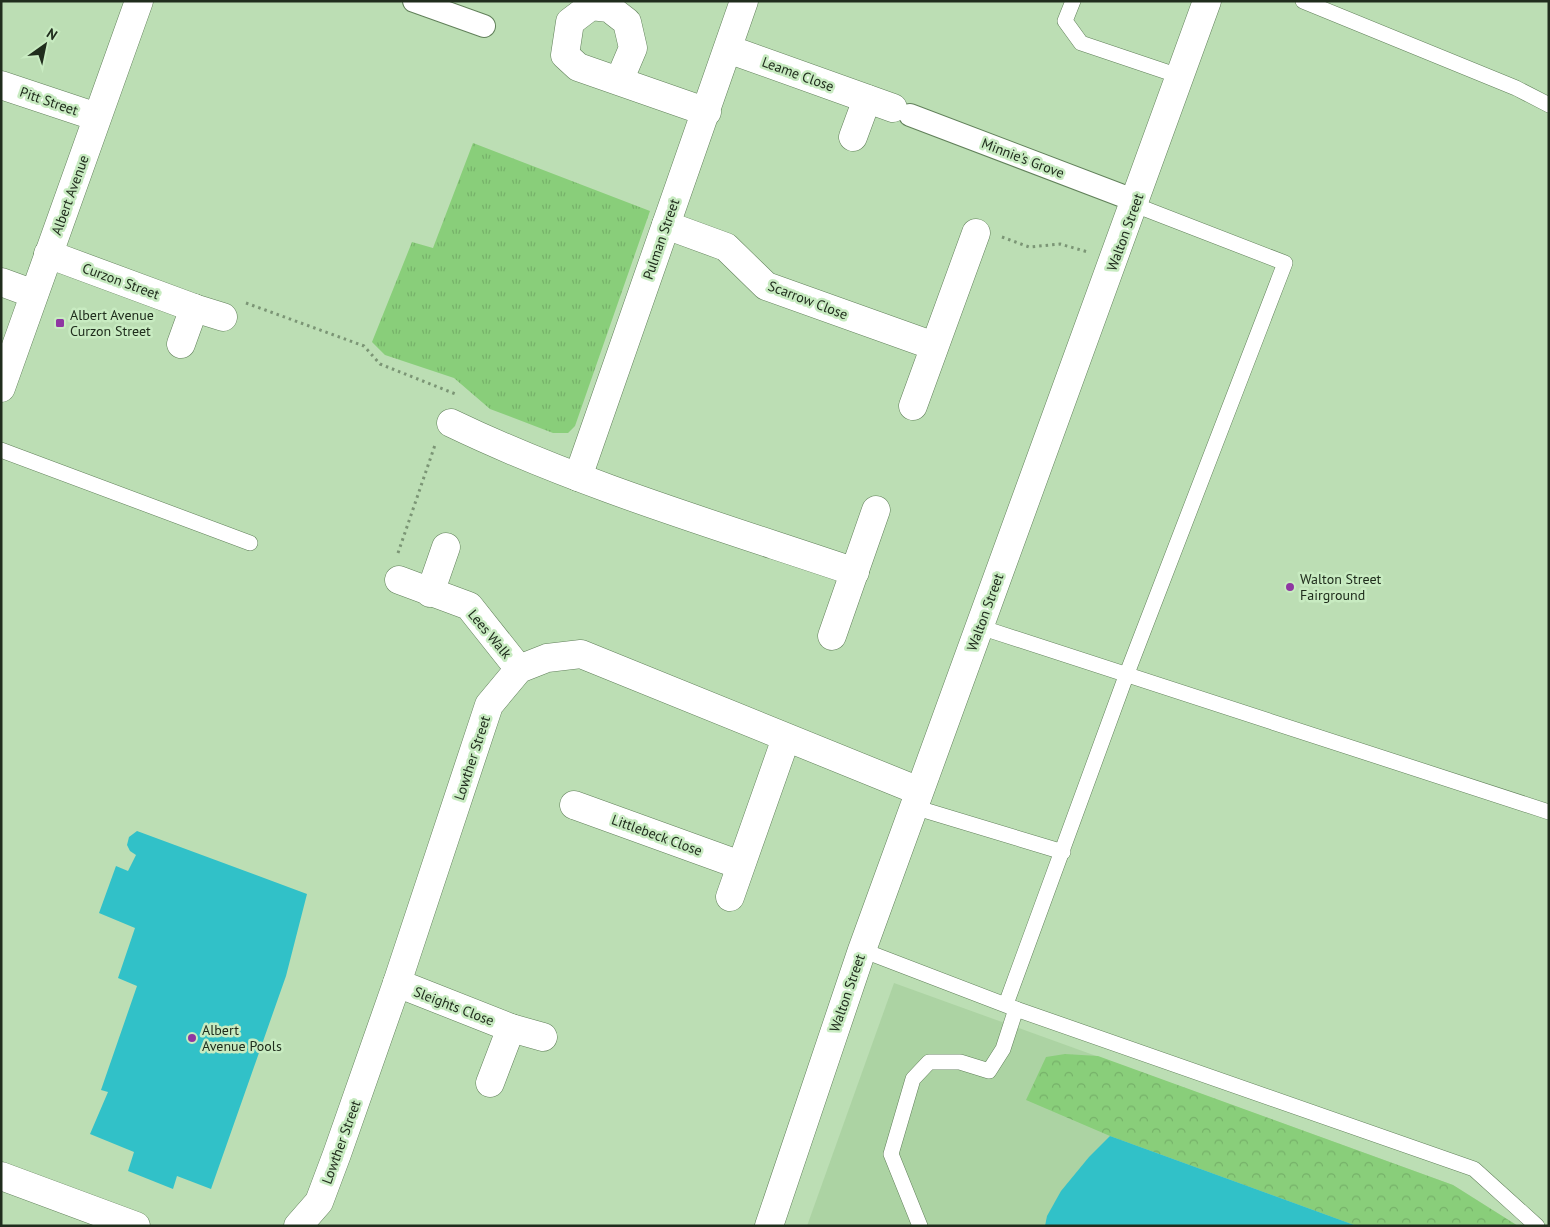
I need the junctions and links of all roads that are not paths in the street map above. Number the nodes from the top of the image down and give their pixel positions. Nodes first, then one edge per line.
1 (139, 1) edge
2 (414, 1) edge
3 (744, 1) edge
4 (1073, 1) edge
5 (1207, 1) edge
6 (1303, 1) edge
7 (484, 26) dead end
8 (728, 49) junction
9 (1179, 76) junction
10 (619, 81) dead end
11 (1, 84) edge
12 (867, 99) junction
13 (1549, 105) edge
14 (706, 112) junction
15 (902, 112) joint
16 (97, 117) junction
17 (853, 137) dead end
18 (1135, 203) junction
19 (666, 225) junction
20 (976, 233) road end
21 (48, 254) junction
22 (1, 282) edge
23 (34, 294) junction
24 (194, 308) junction
25 (223, 317) road end
26 (181, 344) dead end
27 (934, 346) junction
28 (1, 388) edge
29 (913, 406) dead end
30 (446, 422) road end
31 (1, 450) edge
32 (578, 477) junction
33 (876, 510) dead end
34 (250, 543) dead end
35 (446, 547) dead end
36 (854, 572) junction
37 (399, 580) road end
38 (430, 593) junction
39 (980, 627) junction
40 (832, 636) dead end
41 (519, 669) junction
42 (1126, 676) junction
43 (786, 738) junction
44 (916, 799) junction
45 (574, 805) dead end
46 (1549, 812) edge
47 (1063, 852) junction
48 (740, 865) junction
49 (730, 897) dead end
50 (862, 950) junction
51 (397, 983) junction
52 (1011, 1007) junction
53 (511, 1028) junction
54 (543, 1038) dead end
55 (490, 1083) dead end
56 (1, 1176) edge
57 (136, 1226) edge
58 (298, 1226) edge
59 (769, 1226) edge
60 (920, 1226) edge
61 (1537, 1226) edge

1 - 16 street, Albert Avenue
2 - 7 street
3 - 8 street, Pulman Street
4 - 9 lane
5 - 9 street, Walton Street
6 - 13 lane
8 - 12 street, Leame Close
8 - 14 street, Pulman Street
9 - 18 street, Walton Street
10 - 14 street
11 - 16 street, Pitt Street
12 - 15 street, Leame Close
12 - 17 street
14 - 19 street, Pulman Street
15 - 18 street, Minnie's Grove
16 - 21 street, Albert Avenue
18 - 39 street, Walton Street
18 - 42 lane
19 - 27 street, Scarrow Close
19 - 32 street, Pulman Street
20 - 27 street
21 - 23 street, Albert Avenue
21 - 24 street, Curzon Street
22 - 23 street
23 - 28 street, Albert Avenue
24 - 25 street, Curzon Street
24 - 26 street
27 - 29 street
30 - 32 street
31 - 34 lane
32 - 36 street
33 - 36 street
35 - 38 street
36 - 40 street
37 - 38 street, Lees Walk
38 - 41 street, Lees Walk
39 - 42 lane
39 - 44 street, Walton Street
41 - 43 street, Lowther Street
41 - 51 street, Lowther Street
42 - 46 lane
42 - 47 lane
43 - 44 street, Lowther Street
43 - 48 street
44 - 47 lane
44 - 50 street, Walton Street
45 - 48 street, Littlebeck Close
47 - 52 lane
48 - 49 street
50 - 52 lane
50 - 59 street, Walton Street
51 - 53 street, Sleights Close
51 - 58 street, Lowther Street
52 - 60 lane
52 - 61 lane
53 - 54 street, Sleights Close
53 - 55 street, Sleights Close
56 - 57 street

